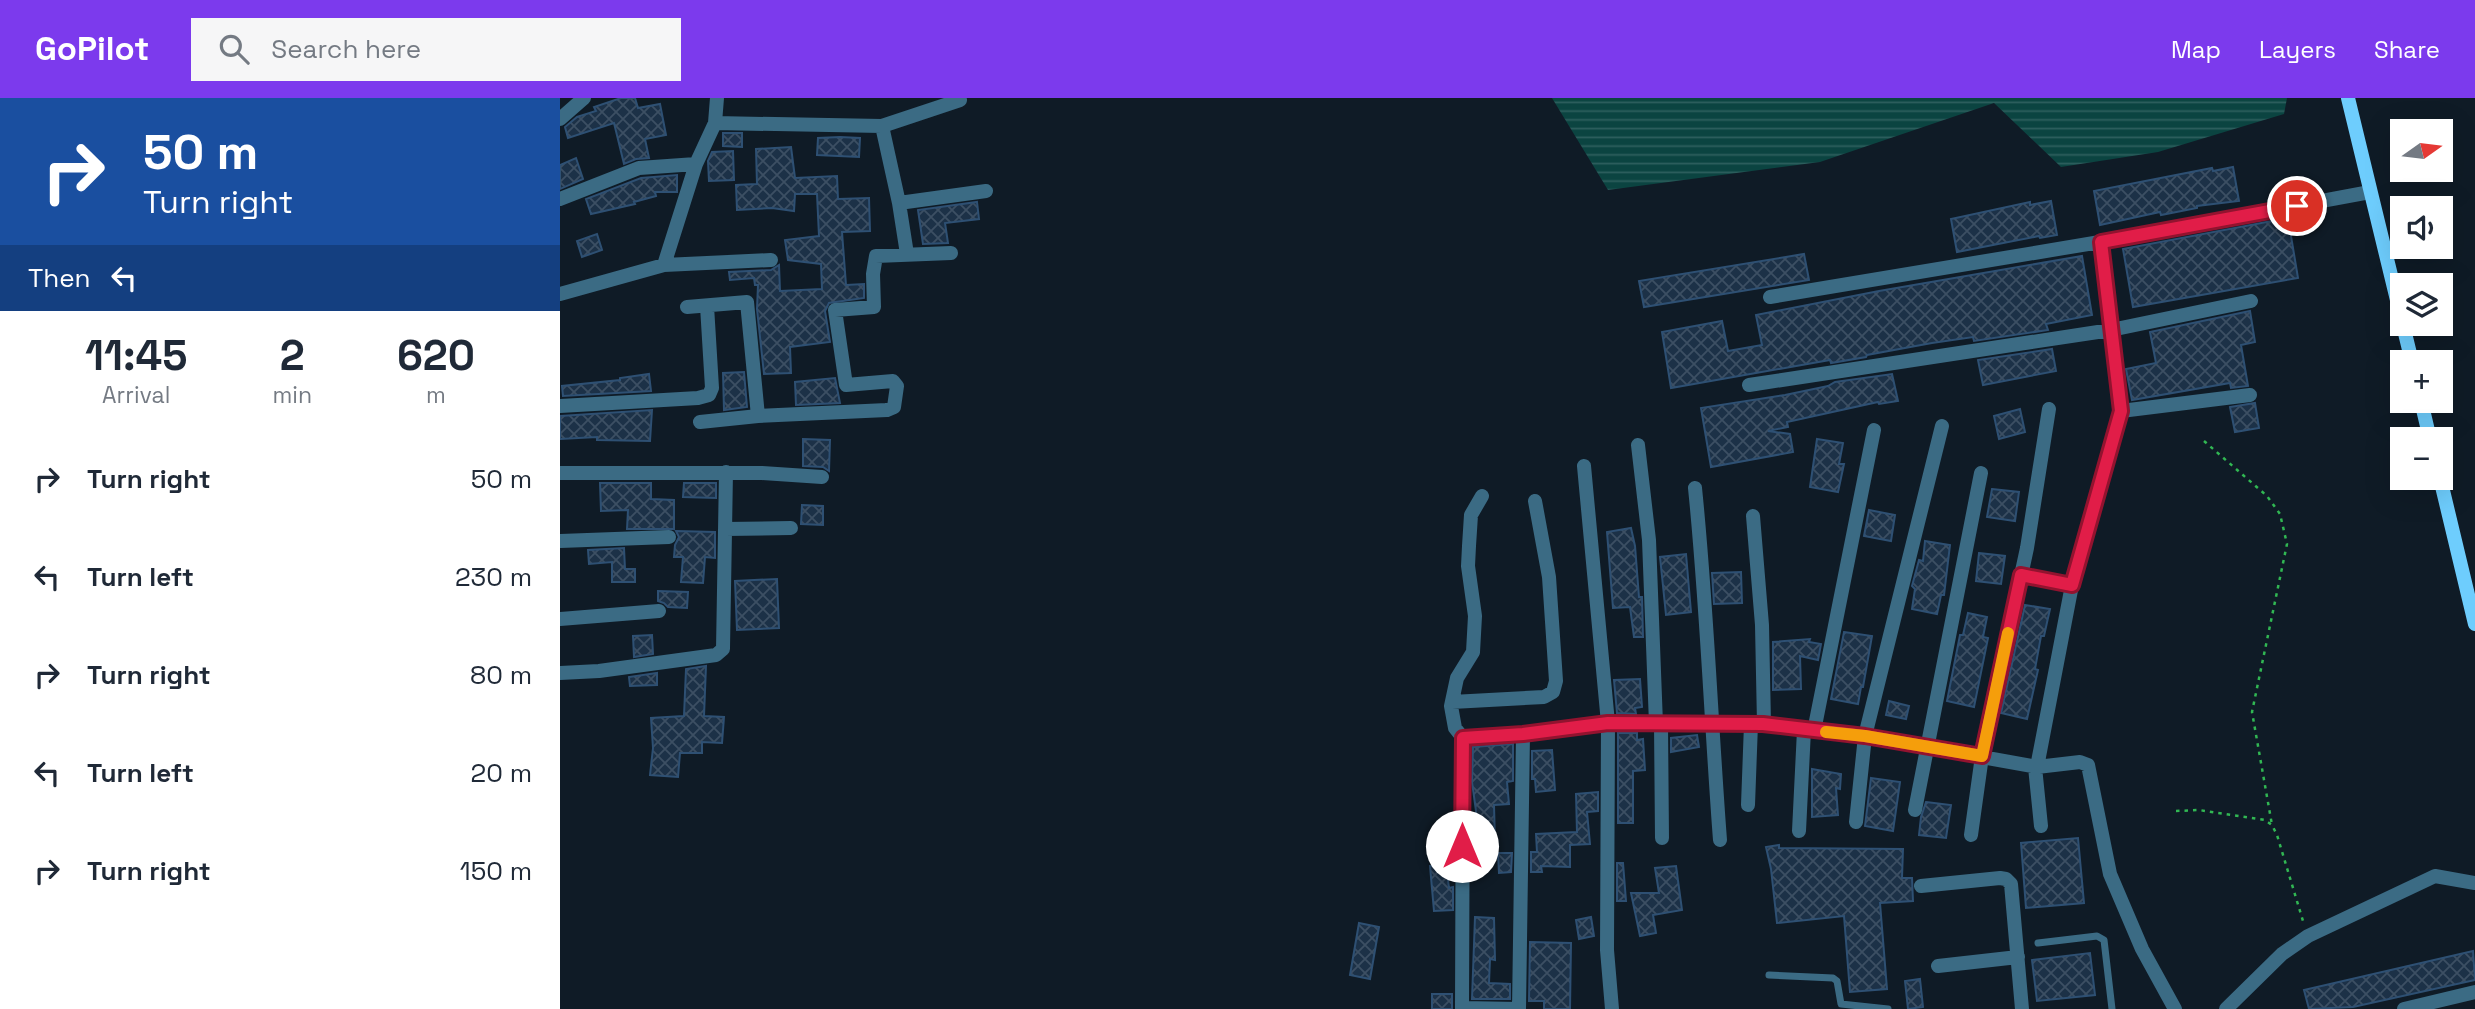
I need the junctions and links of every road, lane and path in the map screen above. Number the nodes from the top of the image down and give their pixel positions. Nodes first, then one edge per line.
1 (584, 98) edge
2 (717, 98) edge
3 (2348, 98) edge
4 (960, 100) dead end
5 (560, 119) edge
6 (715, 123) junction
7 (882, 126) junction
8 (696, 164) junction
9 (986, 191) dead end
10 (2370, 192) junction
11 (560, 199) edge
12 (899, 203) junction
13 (2101, 242) junction
14 (951, 253) dead end
15 (907, 254) junction
16 (771, 260) dead end
17 (664, 265) junction
18 (560, 294) edge
19 (1770, 298) dead end
20 (2251, 301) dead end
21 (707, 306) junction
22 (687, 307) dead end
23 (2111, 330) junction
24 (2409, 350) edge
25 (1749, 385) dead end
26 (2250, 395) dead end
27 (560, 406) edge
28 (2049, 410) dead end
29 (2121, 411) junction
30 (758, 416) junction
31 (700, 422) dead end
32 (1942, 426) dead end
33 (1874, 429) dead end
34 (2204, 441) dead end
35 (1638, 445) dead end
36 (1584, 466) dead end
37 (726, 472) junction
38 (560, 473) edge
39 (1981, 473) dead end
40 (822, 477) dead end
41 (1695, 488) dead end
42 (2443, 490) edge
43 (1482, 496) dead end
44 (1535, 501) dead end
45 (1753, 516) dead end
46 (791, 527) dead end
47 (725, 529) junction
48 (668, 537) dead end
49 (560, 541) edge
50 (2021, 575) junction
51 (2072, 585) junction
52 (659, 611) dead end
53 (560, 619) edge
54 (2475, 624) edge
55 (560, 673) edge
56 (1452, 702) junction
57 (1608, 723) junction
58 (1658, 724) junction
59 (1711, 724) junction
60 (1757, 724) junction
61 (1809, 731) junction
62 (1523, 734) junction
63 (1865, 736) junction
64 (1463, 738) junction
65 (1927, 747) junction
66 (1982, 756) junction
67 (2036, 767) junction
68 (1748, 805) dead end
69 (1915, 810) dead end
70 (2176, 811) dead end
71 (1856, 822) dead end
72 (2272, 825) junction
73 (2041, 826) dead end
74 (1799, 831) dead end
75 (1971, 835) dead end
76 (1662, 838) dead end
77 (1720, 840) dead end
78 (2475, 883) edge
79 (1921, 886) dead end
80 (2308, 936) junction
81 (2038, 943) dead end
82 (2018, 957) junction
83 (1938, 966) dead end
84 (1769, 975) dead end
85 (2475, 992) edge
86 (1462, 1008) edge
87 (1519, 1009) edge
88 (1612, 1009) edge
89 (1888, 1009) edge
90 (2022, 1009) edge
91 (2112, 1009) edge
92 (2175, 1009) edge
93 (2226, 1009) edge
94 (2404, 1009) edge

1 - 5 street
2 - 6 street
3 - 10 main road
4 - 7 street
6 - 7 street
6 - 8 street
7 - 12 street
8 - 11 street
8 - 17 street
9 - 12 street
10 - 13 street
10 - 24 main road
12 - 15 street
13 - 19 street
13 - 23 street
14 - 15 street
15 - 30 street
16 - 17 street
17 - 18 street
20 - 23 street
21 - 22 street
21 - 27 street
21 - 30 street
23 - 25 street
23 - 29 street
26 - 29 street
28 - 50 street
29 - 51 street
30 - 31 street
32 - 63 street
33 - 61 street
34 - 72 path
35 - 58 street
36 - 57 street
37 - 38 street
37 - 40 street
37 - 47 street
39 - 65 street
41 - 59 street
42 - 54 main road
43 - 56 street
44 - 56 street
45 - 60 street
46 - 47 street
47 - 55 street
48 - 49 street
50 - 51 street
50 - 66 street
51 - 67 street
52 - 53 street
56 - 64 street
57 - 58 street
57 - 62 street
57 - 88 street
58 - 59 street
58 - 76 street
59 - 60 street
59 - 77 street
60 - 61 street
60 - 68 street
61 - 63 street
61 - 74 street
62 - 64 street
62 - 87 street
63 - 65 street
63 - 71 street
64 - 86 street
65 - 66 street
65 - 69 street
66 - 67 street
66 - 75 street
67 - 73 street
67 - 92 street
70 - 72 path
72 - 80 path
78 - 80 street
79 - 82 street
80 - 93 street
81 - 91 lane
82 - 83 street
82 - 90 street
84 - 89 lane
85 - 94 street
86 - 87 street

